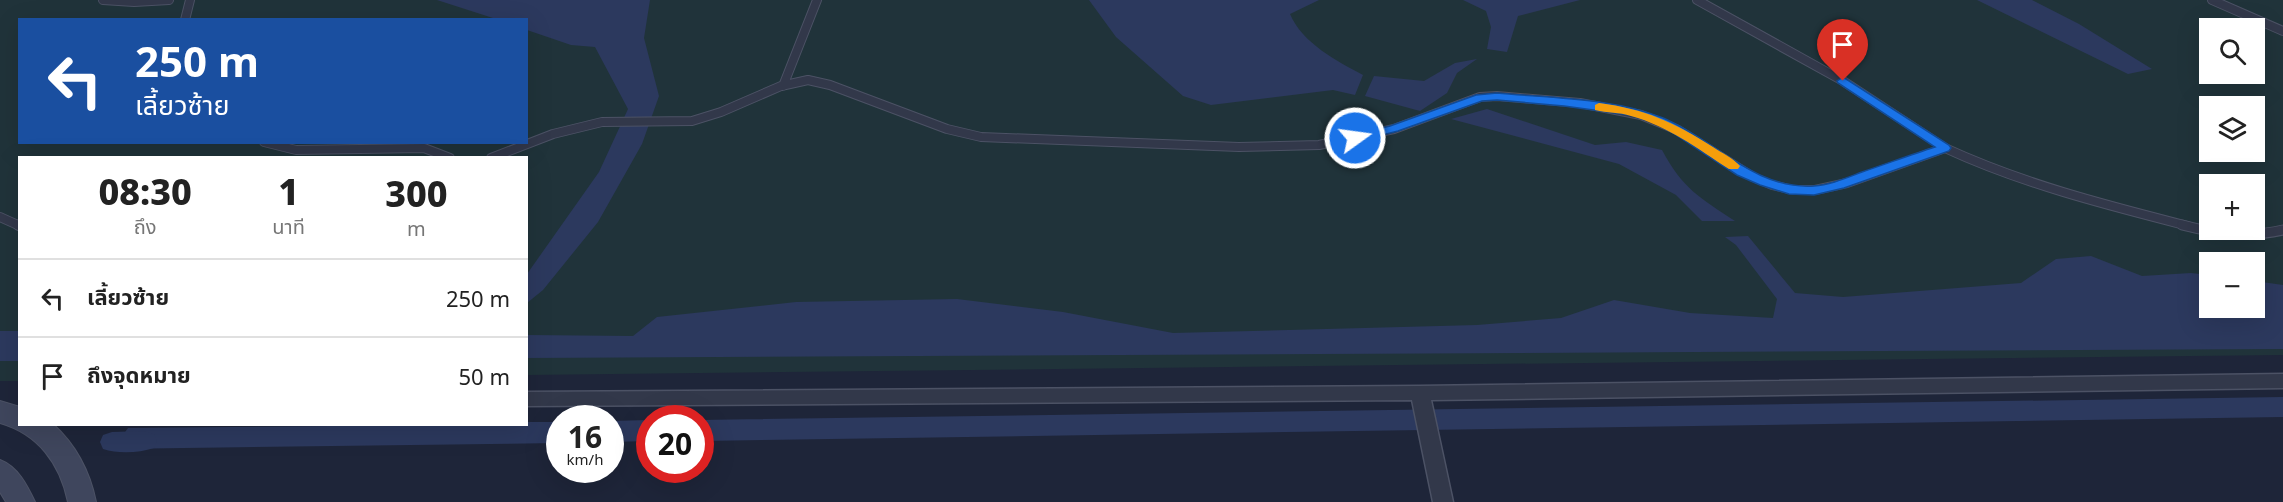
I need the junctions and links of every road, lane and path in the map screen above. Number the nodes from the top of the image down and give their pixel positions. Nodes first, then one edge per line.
1 (103, 0) edge
2 (169, 0) edge
3 (190, 0) edge
4 (817, 0) edge
5 (1698, 0) edge
6 (2212, 0) edge
7 (186, 18) edge
8 (2283, 31) edge
9 (783, 86) junction
10 (272, 144) edge
11 (1945, 148) junction
12 (445, 156) edge
13 (496, 156) edge
14 (0, 217) edge
15 (18, 225) edge
16 (2283, 230) edge
17 (2283, 381) edge
18 (1420, 393) junction
19 (528, 399) edge
20 (34, 426) edge
21 (0, 472) edge
22 (21, 502) edge
23 (82, 502) edge
24 (1443, 502) edge

1 - 2 lane
3 - 7 lane
4 - 9 lane
5 - 11 lane
6 - 8 lane
9 - 11 lane
9 - 13 lane
10 - 12 lane
11 - 16 lane
14 - 15 lane
17 - 18 street
18 - 19 street
18 - 24 street
20 - 23 main road
21 - 22 main road

